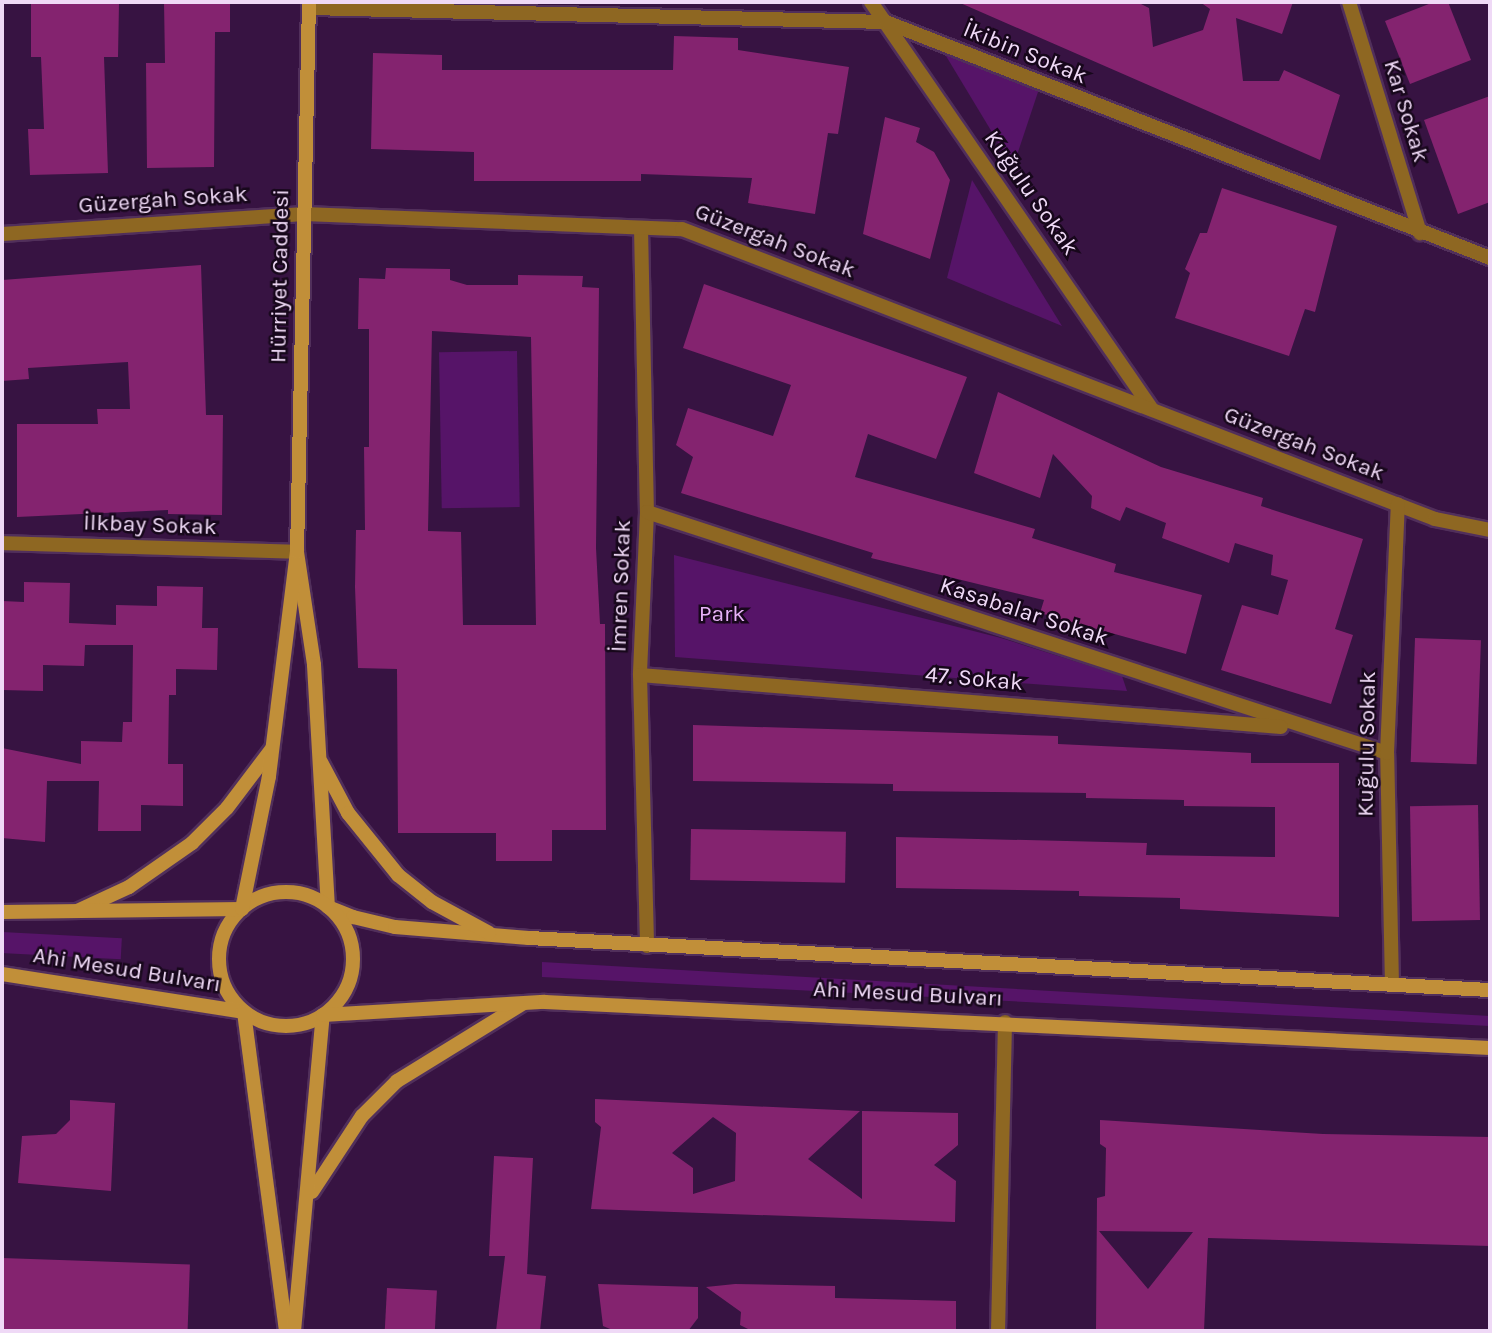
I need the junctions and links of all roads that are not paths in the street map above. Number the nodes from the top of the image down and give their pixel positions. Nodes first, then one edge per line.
1 (872, 2) edge
2 (1349, 2) edge
3 (309, 5) edge
4 (567, 8) edge
5 (886, 22) junction
6 (304, 214) junction
7 (641, 228) junction
8 (1420, 233) junction
9 (2, 234) edge
10 (1490, 258) edge
11 (1153, 410) junction
12 (1398, 504) junction
13 (647, 512) junction
14 (1490, 530) edge
15 (2, 543) edge
16 (297, 552) junction
17 (640, 675) junction
18 (1305, 729) junction
19 (273, 746) junction
20 (1387, 752) junction
21 (318, 756) junction
22 (328, 907) junction
23 (242, 909) junction
24 (2, 912) edge
25 (68, 914) junction
26 (497, 936) junction
27 (647, 946) junction
28 (2, 974) edge
29 (1392, 985) junction
30 (1490, 990) edge
31 (525, 1002) junction
32 (244, 1012) junction
33 (323, 1015) junction
34 (1005, 1021) junction
35 (1490, 1048) edge
36 (310, 1196) junction
37 (286, 1331) edge
38 (295, 1331) edge
39 (998, 1331) edge

1 - 5 street, Kuğulu Sokak
2 - 8 street, Kar Sokak
3 - 4 street, İkibin Sokak
3 - 6 main road, Hürriyet Caddesi
4 - 5 street, İkibin Sokak
5 - 8 street, İkibin Sokak
5 - 11 street, Kuğulu Sokak
6 - 7 street, Güzergah Sokak
6 - 9 street, Güzergah Sokak
6 - 16 main road, Hürriyet Caddesi
7 - 11 street, Güzergah Sokak
7 - 13 street, İmren Sokak
8 - 10 street, İkibin Sokak
11 - 12 street, Güzergah Sokak
12 - 14 street, Güzergah Sokak
12 - 20 street, Kuğulu Sokak
13 - 17 street, İmren Sokak
13 - 18 street, Kasabalar Sokak
15 - 16 street, İlkbay Sokak
16 - 19 main road
16 - 21 main road
17 - 18 street, 47. Sokak
17 - 27 street, İmren Sokak
18 - 20 street, Kasabalar Sokak
19 - 23 main road
19 - 25 main road
20 - 29 street, Kuğulu Sokak
21 - 22 main road
21 - 26 main road
22 - 23 main road, Ahi Mesud Bulvarı
22 - 26 main road, Ahi Mesud Bulvarı
22 - 33 main road
23 - 25 main road, Ahi Mesud Bulvarı
23 - 32 main road, Ahi Mesud Bulvarı
24 - 25 main road, Ahi Mesud Bulvarı
26 - 27 main road, Ahi Mesud Bulvarı
27 - 29 main road, Ahi Mesud Bulvarı
28 - 32 main road, Ahi Mesud Bulvarı
29 - 30 main road, Ahi Mesud Bulvarı
31 - 33 main road, Ahi Mesud Bulvarı
31 - 34 main road, Ahi Mesud Bulvarı
31 - 36 main road
32 - 33 main road, Ahi Mesud Bulvarı
32 - 37 main road
33 - 36 main road
34 - 35 main road, Ahi Mesud Bulvarı
34 - 39 street
36 - 38 main road

